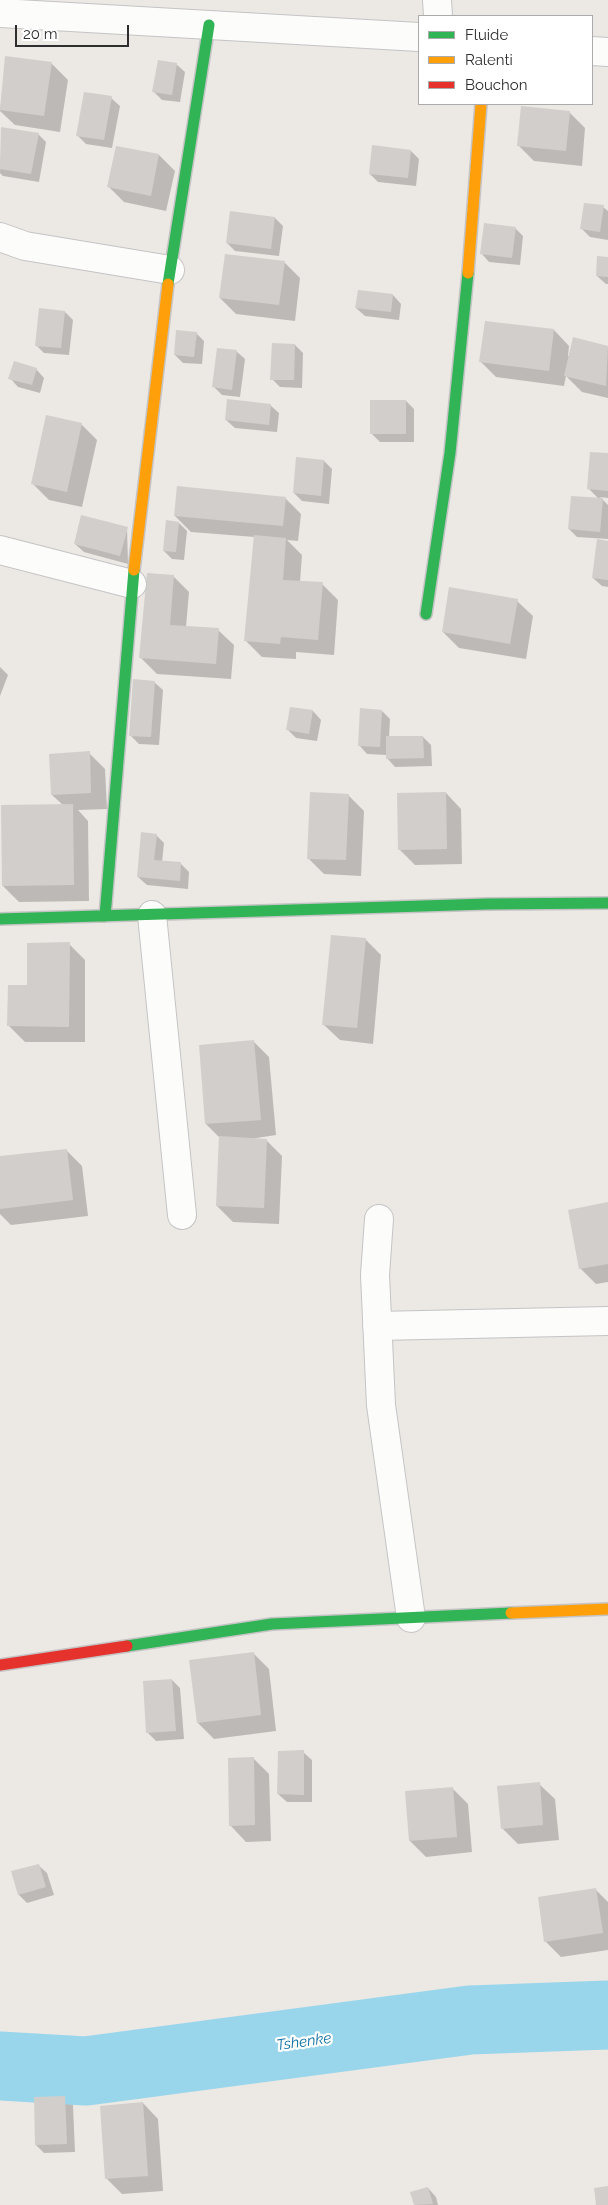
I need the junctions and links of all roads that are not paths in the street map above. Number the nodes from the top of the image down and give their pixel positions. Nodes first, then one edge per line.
1 (437, 0) edge
2 (166, 11) edge
3 (0, 13) edge
4 (438, 15) edge
5 (210, 25) junction
6 (418, 36) edge
7 (593, 50) edge
8 (608, 52) edge
9 (481, 105) edge
10 (0, 237) edge
11 (170, 270) junction
12 (0, 550) edge
13 (132, 584) junction
14 (426, 614) dead end
15 (608, 903) edge
16 (152, 914) junction
17 (105, 916) junction
18 (0, 920) edge
19 (182, 1215) dead end
20 (380, 1219) dead end
21 (608, 1322) edge
22 (377, 1326) junction
23 (608, 1609) edge
24 (411, 1618) junction
25 (0, 1665) edge

1 - 4 street
2 - 3 street
2 - 5 street
5 - 6 street
5 - 11 street
7 - 8 street
9 - 14 street
10 - 11 street
11 - 13 street
12 - 13 street
13 - 17 street
15 - 16 street
16 - 17 street
16 - 19 street
17 - 18 street
20 - 22 street
21 - 22 street
22 - 24 street
23 - 24 street
24 - 25 street

